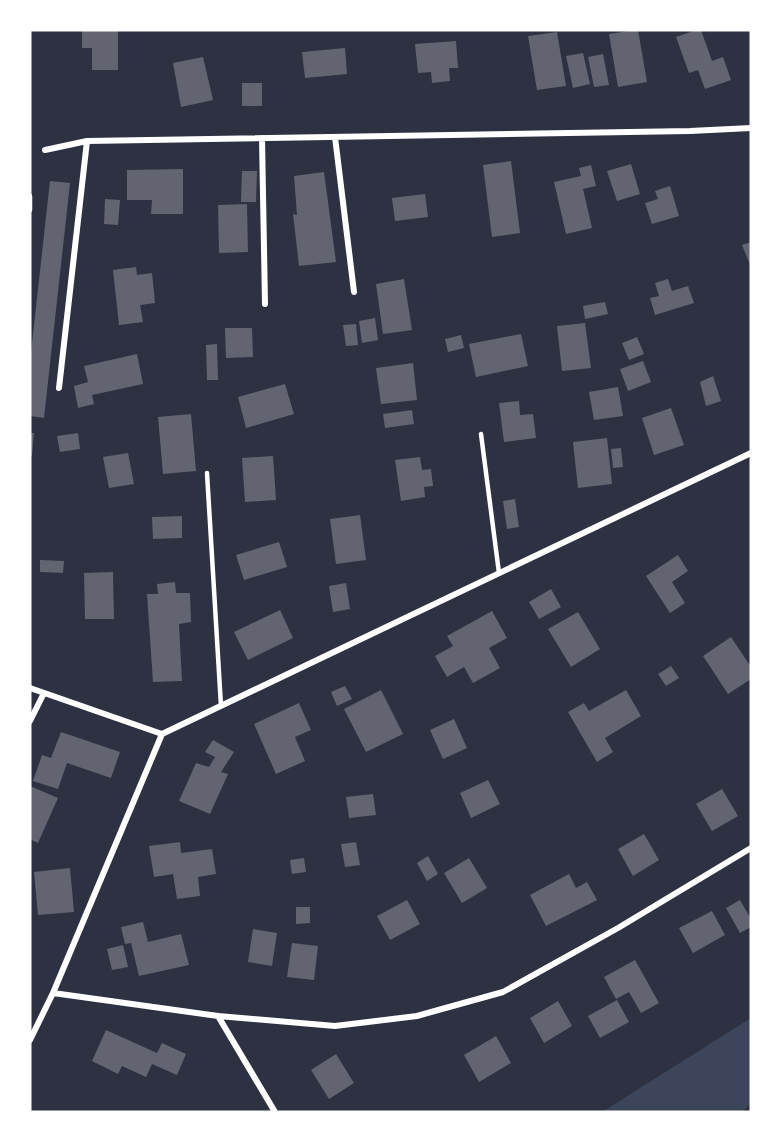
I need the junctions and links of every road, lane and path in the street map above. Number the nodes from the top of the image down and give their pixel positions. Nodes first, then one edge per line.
1 (751, 128) edge
2 (335, 137) junction
3 (262, 138) junction
4 (87, 141) junction
5 (45, 150) dead end
6 (30, 196) edge
7 (30, 210) edge
8 (354, 292) dead end
9 (265, 304) dead end
10 (59, 388) dead end
11 (482, 434) dead end
12 (751, 453) edge
13 (207, 473) dead end
14 (499, 573) junction
15 (30, 688) edge
16 (44, 693) junction
17 (221, 706) junction
18 (30, 722) edge
19 (162, 734) junction
20 (751, 848) edge
21 (52, 993) junction
22 (218, 1016) junction
23 (30, 1040) edge
24 (275, 1112) edge

1 - 2 street
2 - 3 street
2 - 8 street
3 - 4 street
3 - 9 street
4 - 5 street
4 - 10 street
6 - 7 lane
11 - 14 lane
12 - 14 street
13 - 17 lane
14 - 17 street
15 - 16 street
16 - 18 street
16 - 19 street
17 - 19 street
19 - 21 street
20 - 22 street
21 - 22 street
21 - 23 street
22 - 24 street

